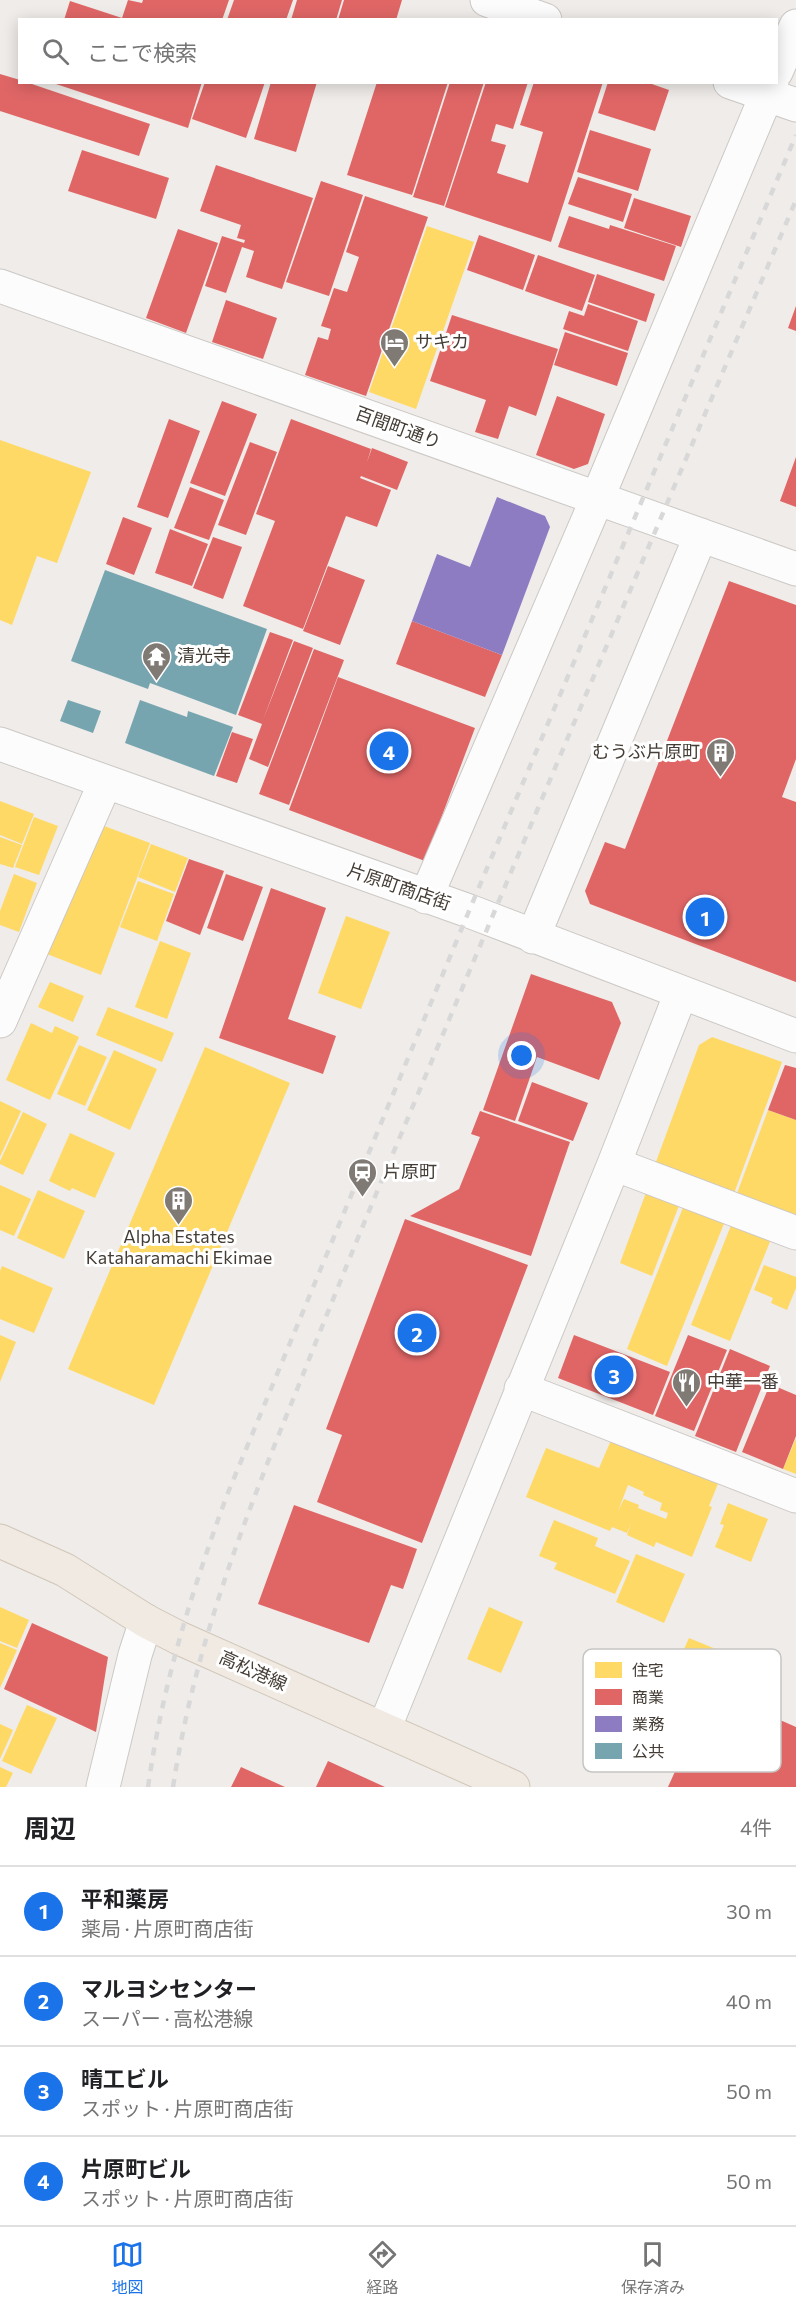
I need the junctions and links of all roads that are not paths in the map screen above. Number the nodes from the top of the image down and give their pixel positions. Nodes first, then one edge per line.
1 (487, 0) edge
2 (539, 18) edge
3 (796, 26) edge
4 (744, 84) edge
5 (778, 89) edge
6 (0, 286) edge
7 (597, 499) junction
8 (701, 535) junction
9 (796, 568) edge
10 (0, 744) edge
11 (105, 783) junction
12 (426, 897) junction
13 (533, 937) junction
14 (681, 993) junction
15 (0, 1020) edge
16 (796, 1036) edge
17 (614, 1164) junction
18 (796, 1233) edge
19 (521, 1389) junction
20 (796, 1496) edge
21 (0, 1541) edge
22 (146, 1621) junction
23 (384, 1729) junction
24 (103, 1787) edge
25 (513, 1787) edge

1 - 2 street
3 - 5 street
4 - 5 street
5 - 7 street
6 - 7 street, 百間町通り
7 - 8 street, 百間町通り
7 - 12 street
8 - 9 street, 百間町通り
8 - 13 street
10 - 11 street, 片原町商店街
11 - 12 street, 片原町商店街
11 - 15 street
12 - 13 street, 片原町商店街
13 - 14 street, 片原町商店街
14 - 16 street, 片原町商店街
14 - 17 street
17 - 18 street
17 - 19 street
19 - 20 street
19 - 23 street
21 - 22 main road, 高松港線
22 - 23 main road, 高松港線
22 - 24 street
23 - 25 main road, 高松港線

